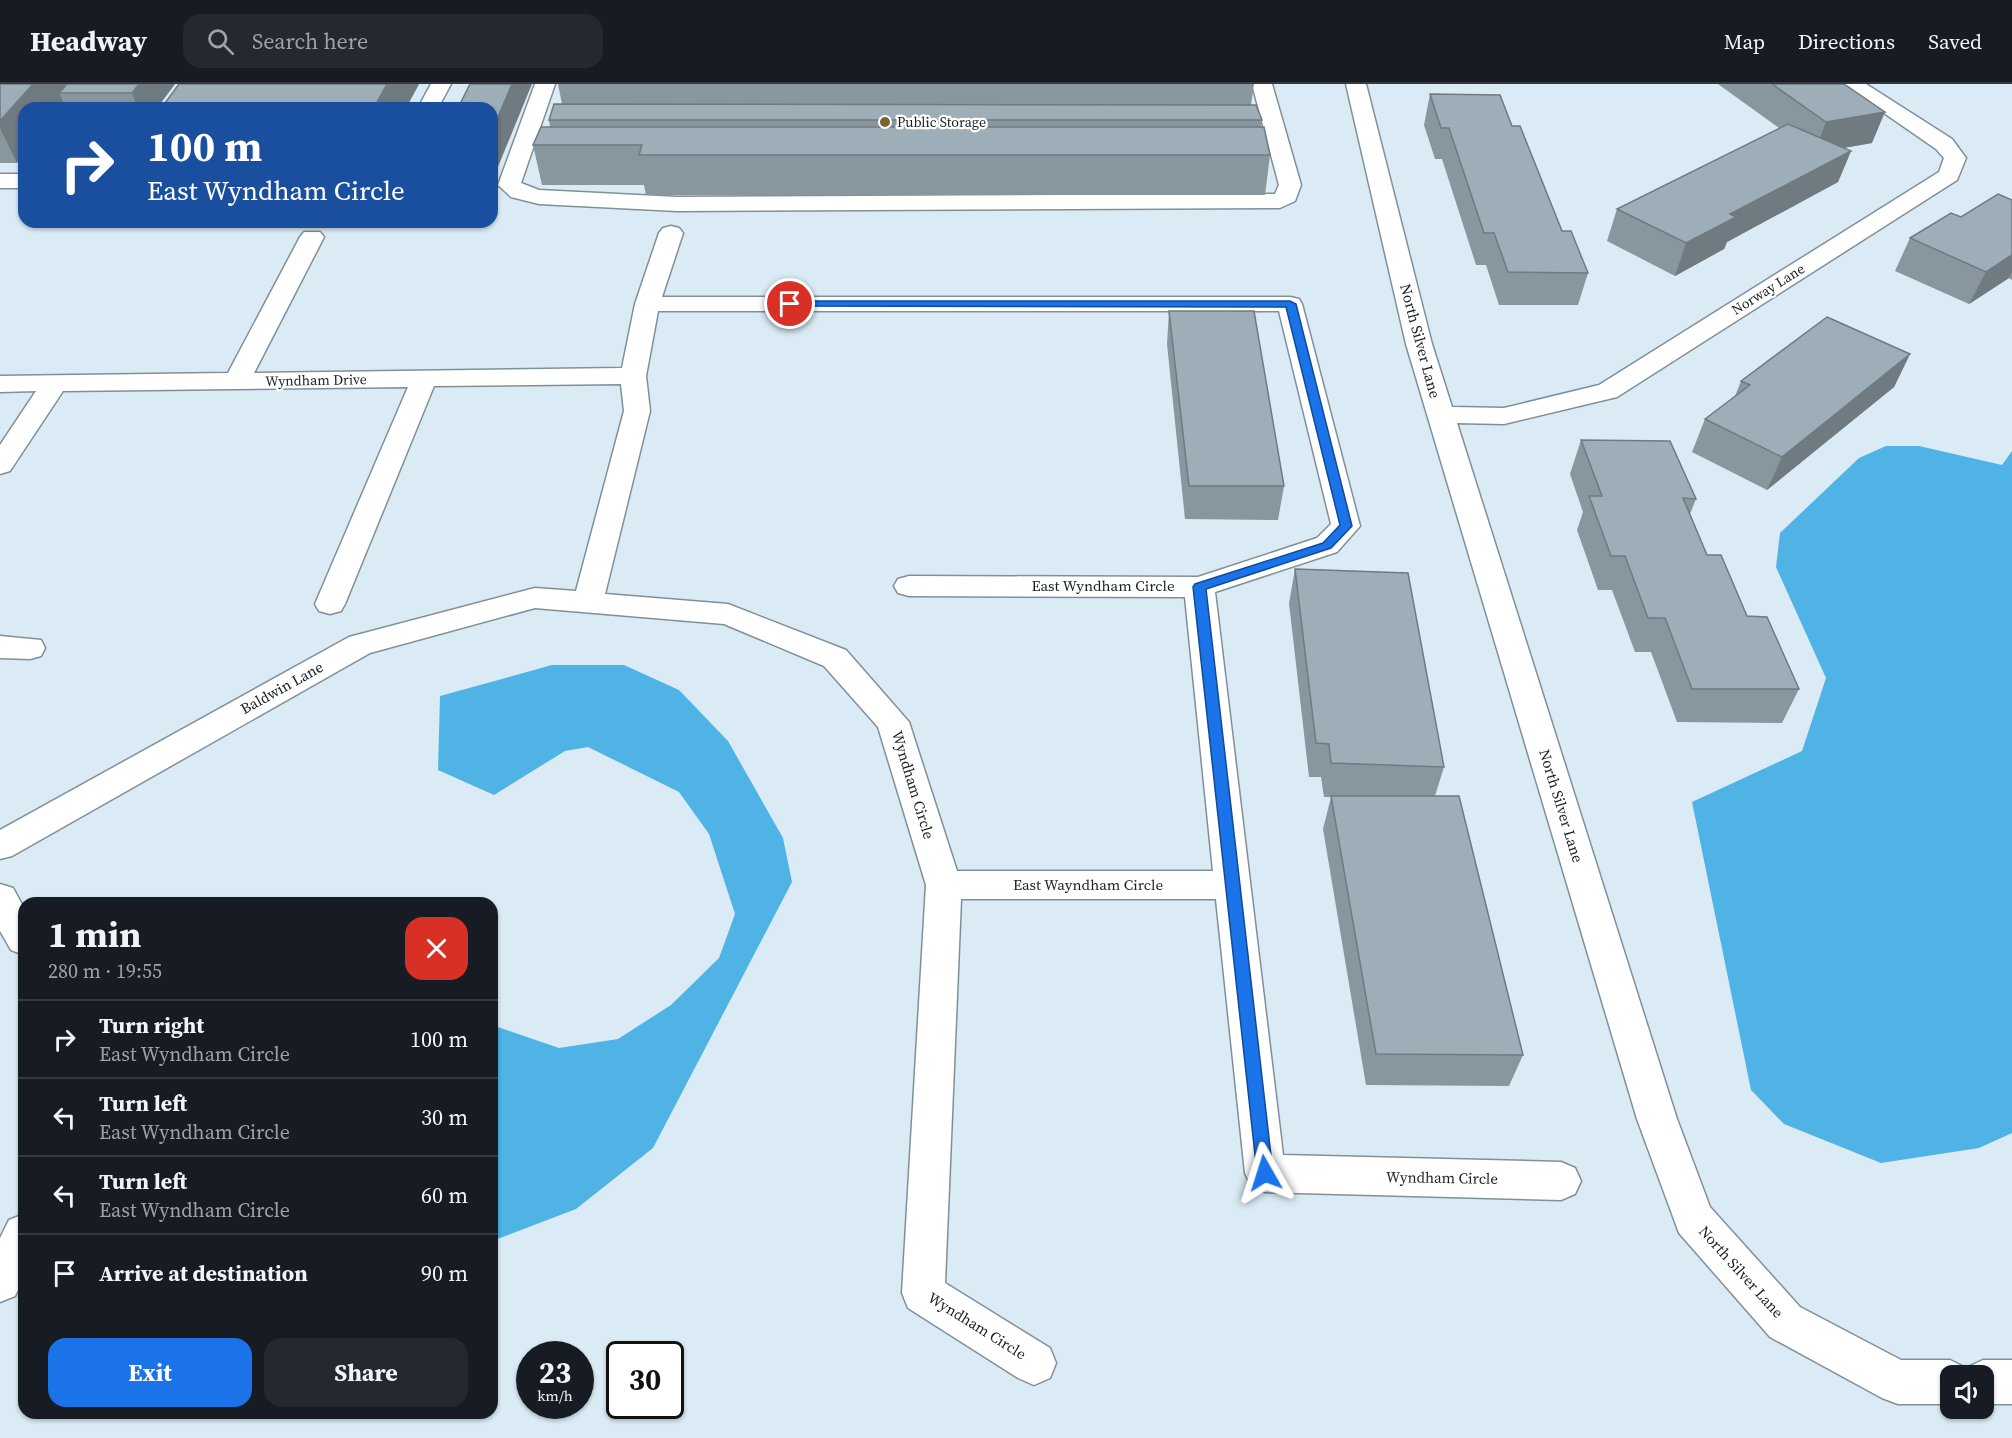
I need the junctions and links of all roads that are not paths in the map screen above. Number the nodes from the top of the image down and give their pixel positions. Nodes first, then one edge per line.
1 (441, 84) edge
2 (545, 84) edge
3 (1262, 84) edge
4 (1356, 84) edge
5 (1852, 84) edge
6 (431, 102) edge
7 (0, 181) edge
8 (18, 181) edge
9 (670, 234) dead end
10 (312, 237) dead end
11 (647, 304) junction
12 (633, 376) junction
13 (424, 379) junction
14 (237, 381) junction
15 (55, 383) junction
16 (0, 384) edge
17 (1441, 415) junction
18 (0, 465) edge
19 (909, 586) dead end
20 (1199, 587) junction
21 (588, 602) junction
22 (330, 604) dead end
23 (0, 846) edge
24 (944, 885) junction
25 (1232, 885) junction
26 (0, 898) edge
27 (18, 930) edge
28 (1561, 1181) dead end
29 (18, 1246) edge
30 (0, 1282) edge
31 (1034, 1363) dead end
32 (1940, 1383) edge
33 (1994, 1383) edge
34 (2012, 1383) edge

1 - 6 street
2 - 3 street
4 - 17 street, North Silver Lane
5 - 17 street, Norway Lane
7 - 8 street
9 - 11 street
10 - 14 street
11 - 12 street
11 - 20 street, East Wyndham Circle
12 - 13 street, Wyndham Drive
12 - 21 street
13 - 14 street, Wyndham Drive
13 - 22 street
14 - 15 street, Wyndham Drive
15 - 16 street, Wyndham Drive
15 - 18 street
17 - 32 street, North Silver Lane
19 - 20 street, East Wyndham Circle
20 - 25 street, Wyndham Circle
21 - 23 street, Baldwin Lane
21 - 24 street, Wyndham Circle
24 - 25 street, East Wayndham Circle
24 - 31 street, Wyndham Circle
25 - 28 street, Wyndham Circle
26 - 27 street
29 - 30 street
33 - 34 street

